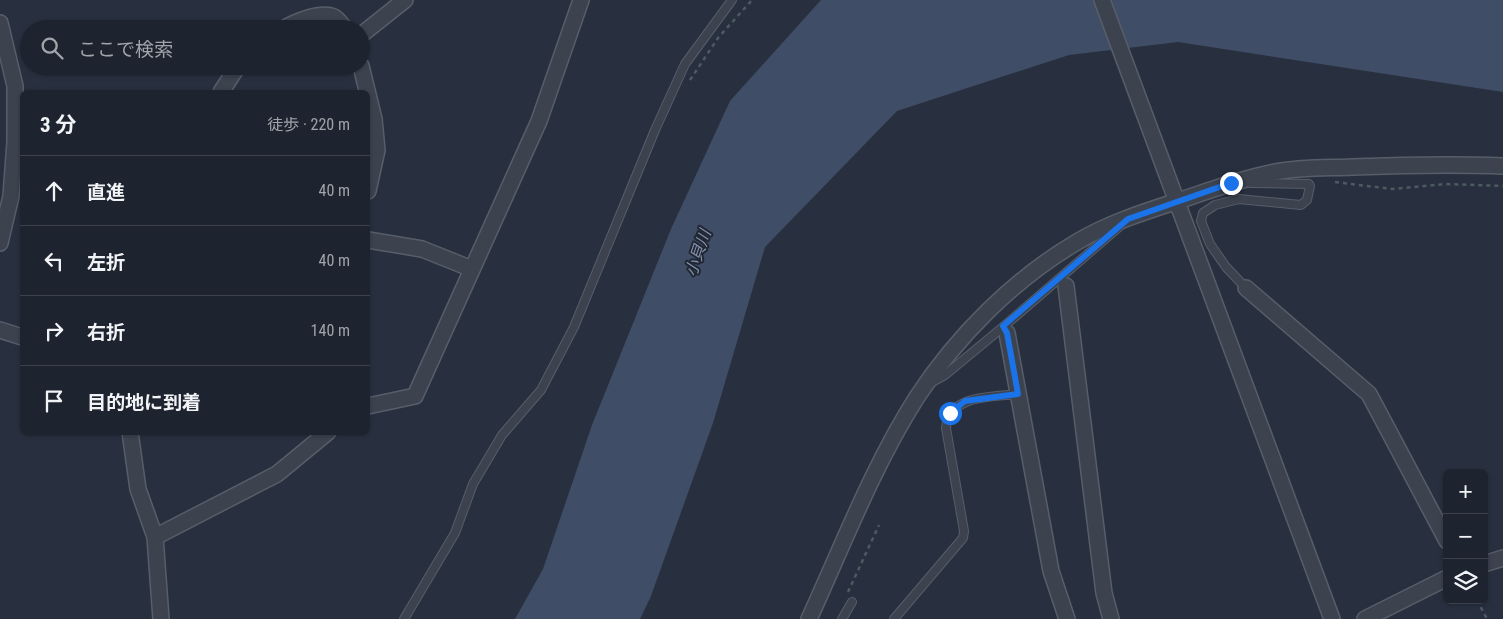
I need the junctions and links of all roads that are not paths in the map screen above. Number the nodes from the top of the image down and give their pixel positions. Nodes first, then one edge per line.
1 (405, 0) edge
2 (581, 0) edge
3 (732, 0) edge
4 (1102, 0) edge
5 (305, 20) edge
6 (337, 20) edge
7 (0, 23) edge
8 (370, 28) edge
9 (232, 75) edge
10 (363, 75) edge
11 (7, 86) edge
12 (222, 90) edge
13 (367, 90) edge
14 (370, 103) edge
15 (1503, 166) edge
16 (370, 182) edge
17 (1231, 183) junction
18 (1175, 196) junction
19 (2, 218) edge
20 (1128, 219) junction
21 (370, 240) edge
22 (0, 243) edge
23 (472, 269) junction
24 (1064, 281) junction
25 (1246, 288) joint
26 (0, 330) edge
27 (1005, 330) junction
28 (20, 336) edge
29 (925, 386) junction
30 (1018, 394) junction
31 (370, 406) edge
32 (130, 435) edge
33 (324, 435) edge
34 (1443, 533) edge
35 (154, 537) junction
36 (1503, 558) edge
37 (1488, 563) edge
38 (1443, 580) edge
39 (852, 602) road end
40 (161, 619) edge
41 (404, 619) edge
42 (809, 619) edge
43 (842, 619) edge
44 (894, 619) edge
45 (1067, 619) edge
46 (1111, 619) edge
47 (1332, 619) edge
48 (1365, 619) edge

1 - 8 street
2 - 23 street
3 - 41 lane
4 - 18 street
5 - 6 street
7 - 11 street
9 - 12 street
10 - 13 street
11 - 19 street
14 - 16 street
15 - 17 street
17 - 18 street
17 - 25 lane
18 - 20 street
18 - 47 street
19 - 22 street
20 - 24 lane
20 - 29 street
21 - 23 street
23 - 31 street
24 - 27 lane
24 - 46 street
25 - 34 street
26 - 28 street
27 - 29 lane
27 - 30 street
29 - 42 street
30 - 44 lane
30 - 45 street
32 - 35 street
33 - 35 street
35 - 40 street
36 - 37 street
38 - 48 street
39 - 43 lane

